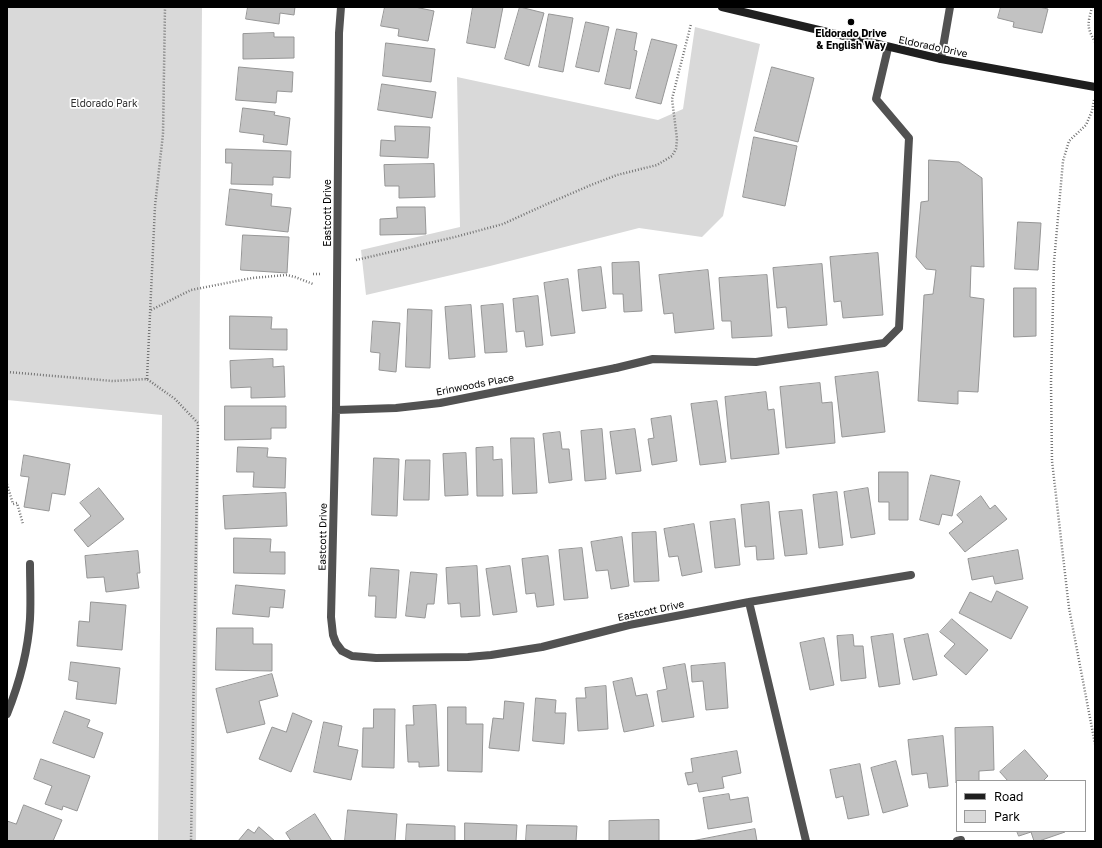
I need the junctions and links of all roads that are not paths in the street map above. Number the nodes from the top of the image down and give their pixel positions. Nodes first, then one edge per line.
1 (341, 7) edge
2 (722, 7) edge
3 (950, 7) edge
4 (888, 48) junction
5 (941, 59) junction
6 (1095, 87) edge
7 (336, 410) junction
8 (30, 564) dead end
9 (911, 575) dead end
10 (749, 602) junction
11 (7, 714) edge
12 (806, 841) edge

1 - 7 street, Eastcott Drive
2 - 4 street, Eldorado Drive
3 - 5 street
4 - 5 street, Eldorado Drive
4 - 7 street, Erinwoods Place
5 - 6 street, Eldorado Drive
7 - 10 street, Eastcott Drive
8 - 11 street
9 - 10 street, Eastcott Drive
10 - 12 street

